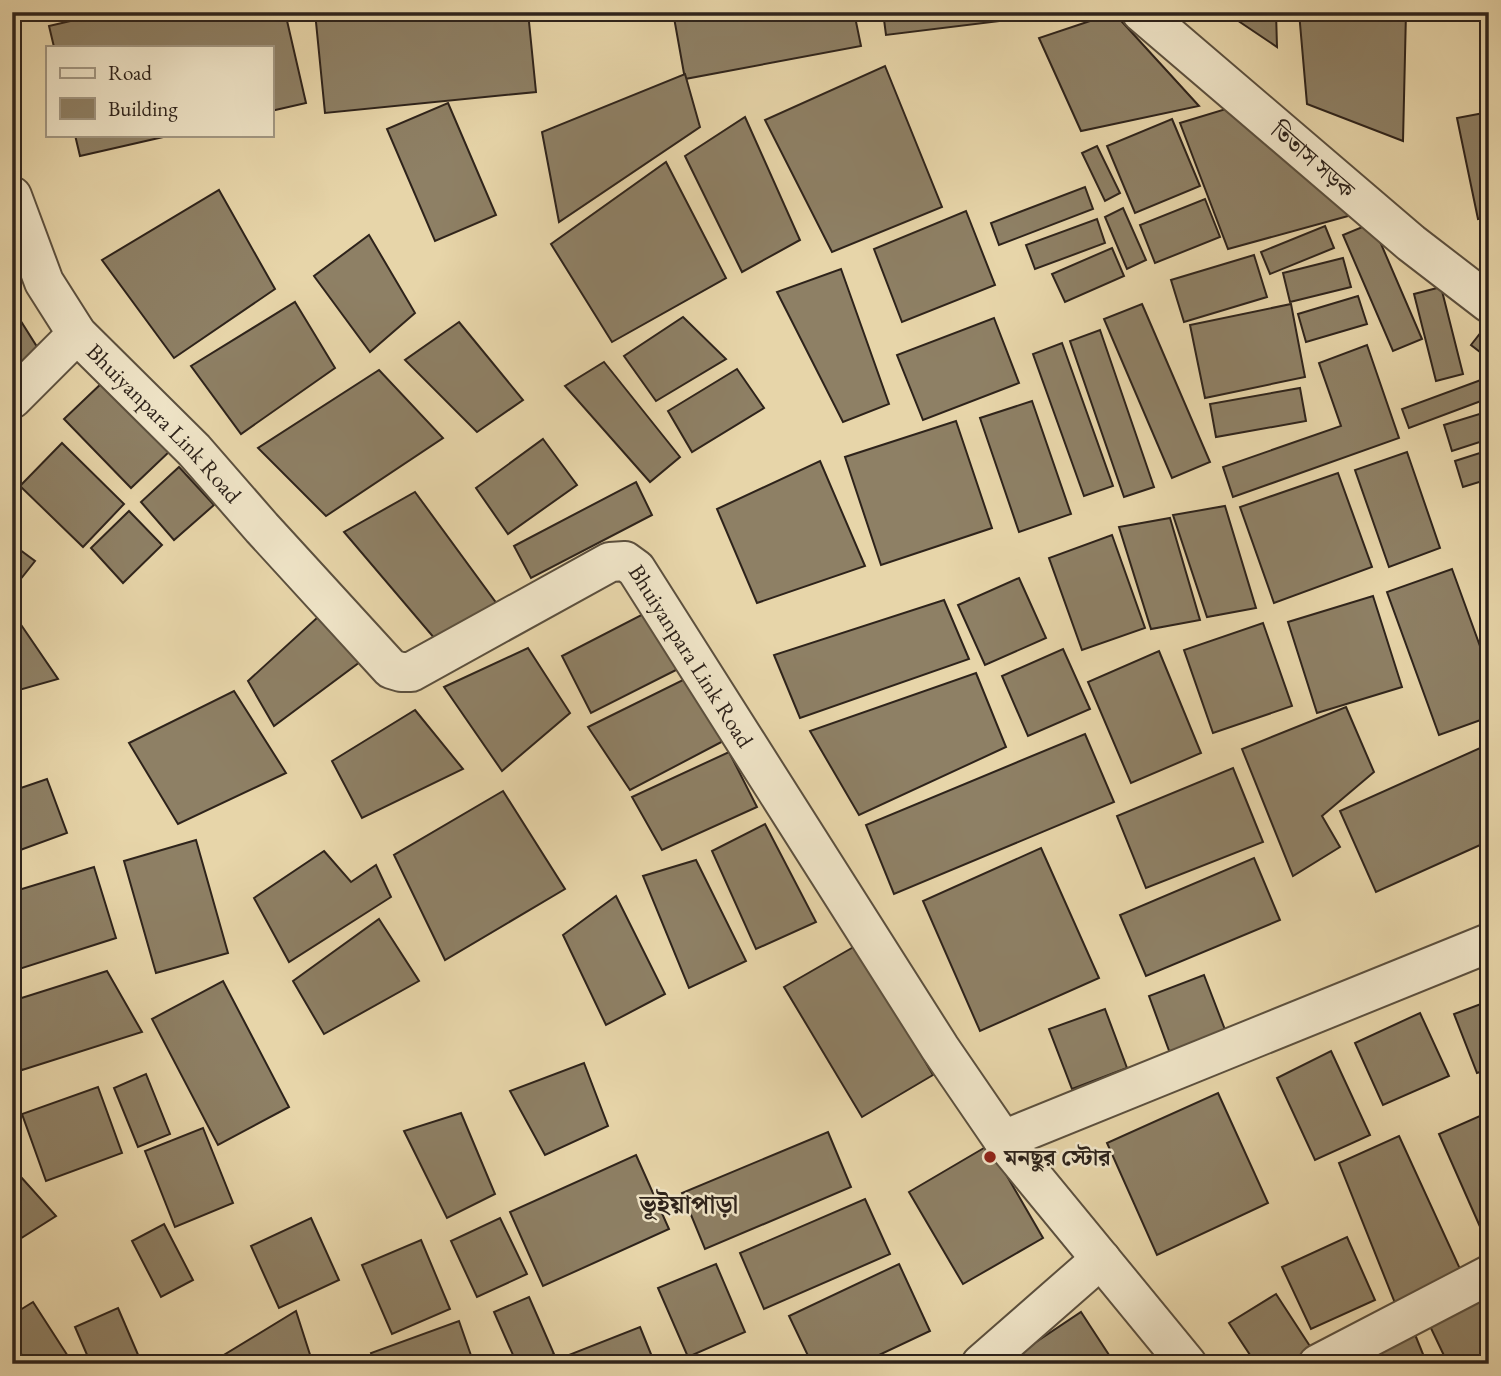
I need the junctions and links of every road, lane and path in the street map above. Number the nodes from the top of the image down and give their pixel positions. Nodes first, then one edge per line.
1 (1141, 12) edge
2 (12, 196) edge
3 (1489, 303) edge
4 (77, 334) junction
5 (12, 399) edge
6 (1489, 943) edge
7 (1003, 1140) junction
8 (1101, 1259) junction
9 (1489, 1275) edge
10 (981, 1364) edge
11 (1187, 1364) edge
12 (1318, 1364) edge

1 - 3 street, তিতাস সড়ক
2 - 4 street, Bhuiyanpara Link Road
4 - 5 street
4 - 7 street, Bhuiyanpara Link Road
6 - 7 street
7 - 8 street, Bhuiyanpara Link Road
8 - 10 street
8 - 11 street, Bhuiyanpara Link Road
9 - 12 street

